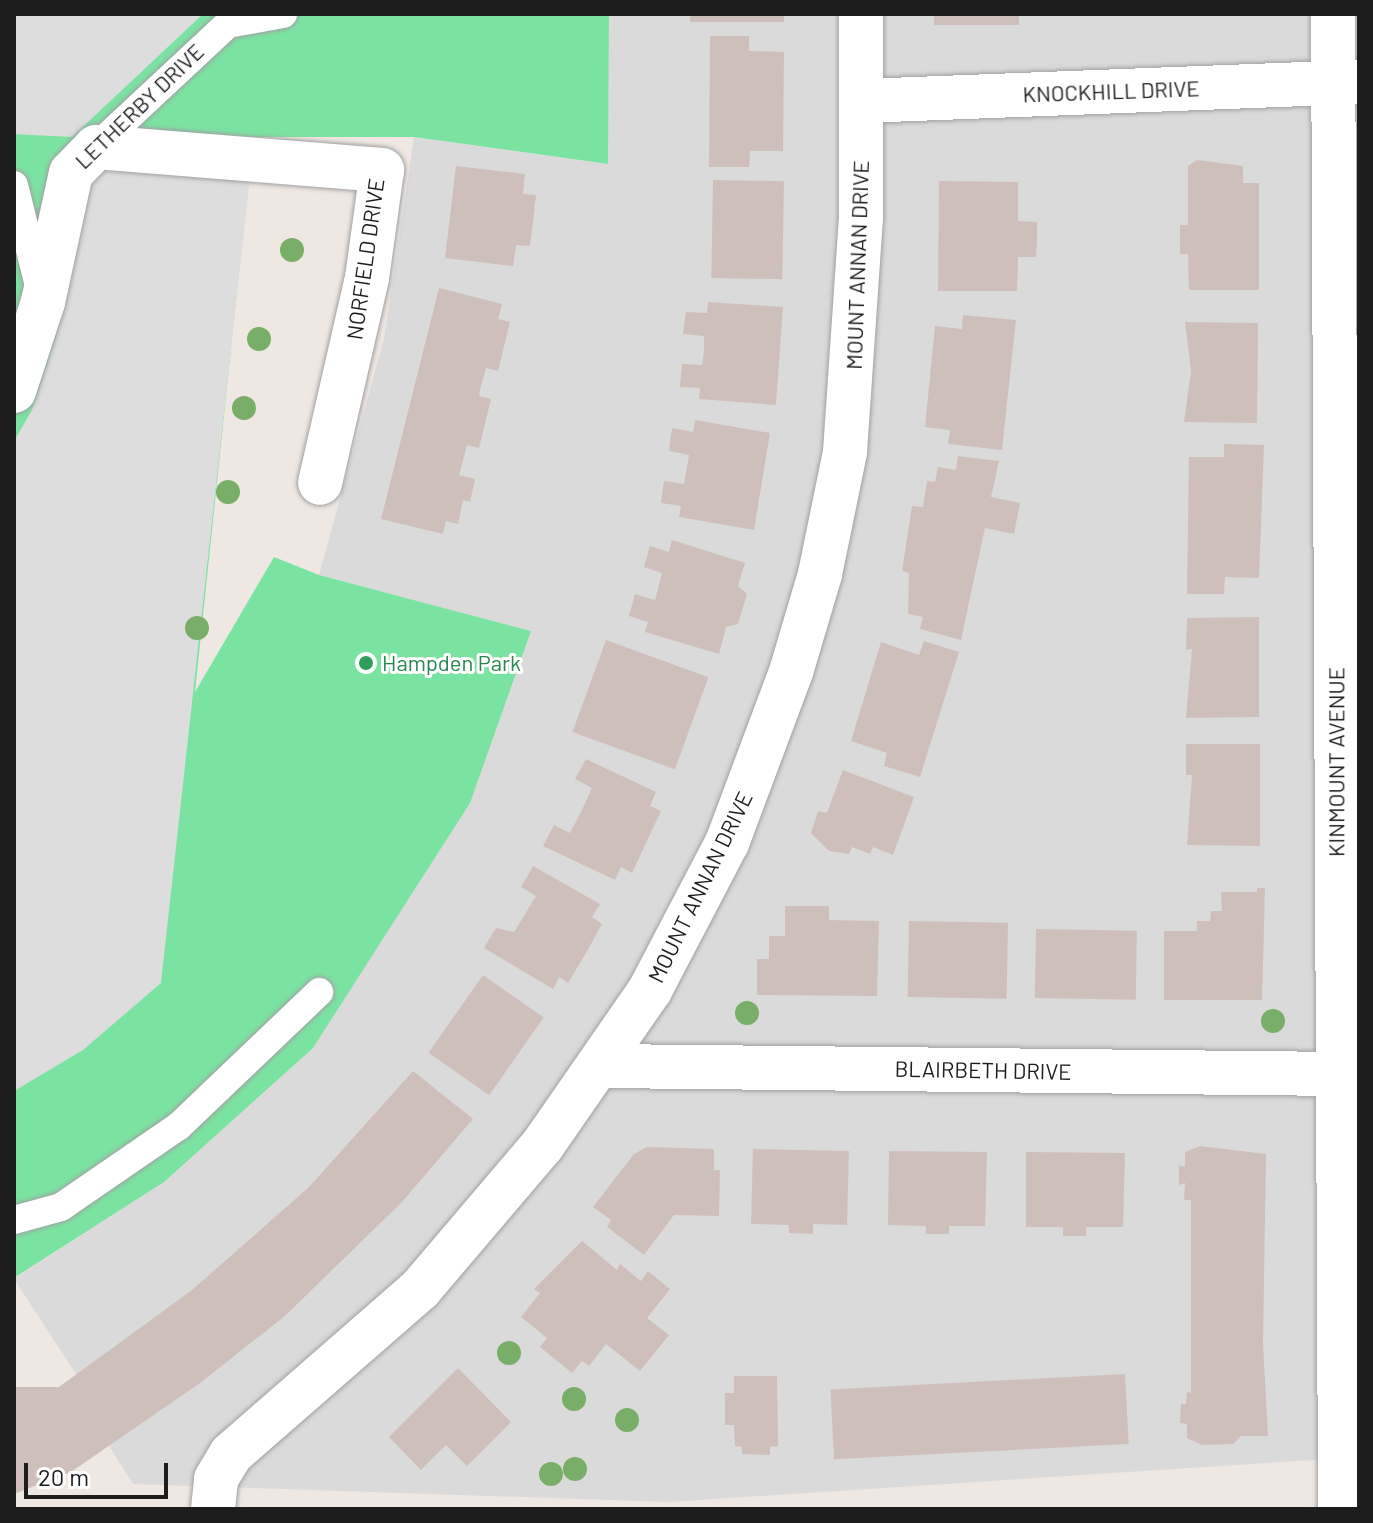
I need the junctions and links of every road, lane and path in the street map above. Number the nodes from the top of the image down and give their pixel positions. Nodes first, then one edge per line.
1 (283, 14) edge
2 (861, 14) edge
3 (1333, 14) edge
4 (1346, 82) edge
5 (862, 101) junction
6 (96, 147) junction
7 (14, 185) edge
8 (43, 302) junction
9 (14, 391) edge
10 (320, 483) dead end
11 (319, 992) dead end
12 (603, 1066) junction
13 (1348, 1066) edge
14 (14, 1220) edge
15 (213, 1509) edge
16 (1340, 1509) edge

1 - 6 lane, LETHERBY DRIVE
2 - 5 street, MOUNT ANNAN DRIVE
3 - 4 street, KINMOUNT AVENUE
4 - 5 street, KNOCKHILL DRIVE
4 - 13 street, KINMOUNT AVENUE
5 - 12 street, MOUNT ANNAN DRIVE
6 - 8 street, LETHERBY DRIVE
6 - 10 street, NORFIELD DRIVE
7 - 8 lane
8 - 9 street, LETHERBY DRIVE
11 - 14 lane
12 - 13 street, BLAIRBETH DRIVE
12 - 15 street, MOUNT ANNAN DRIVE
13 - 16 street, KINMOUNT AVENUE

